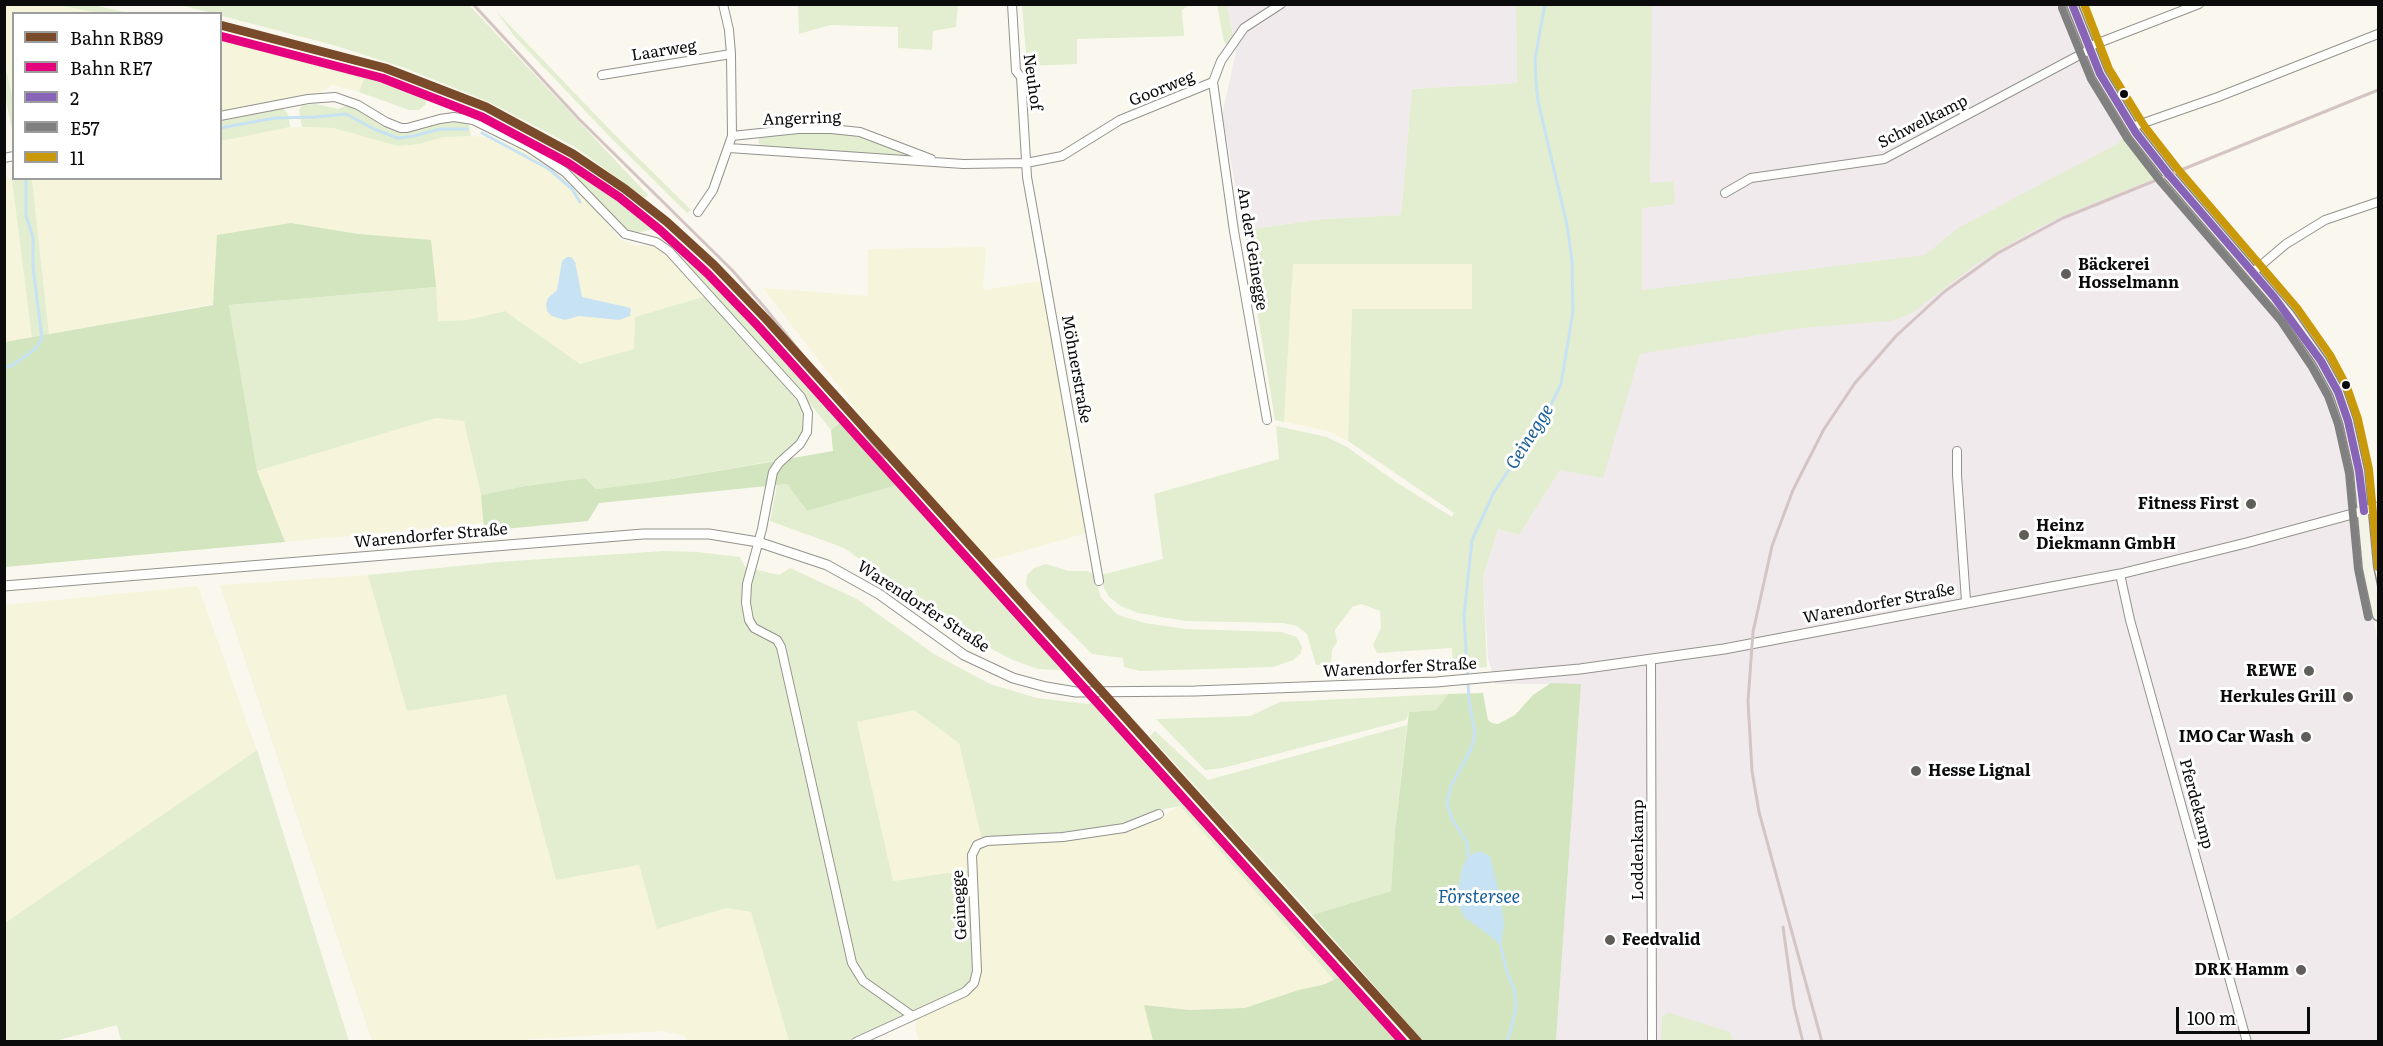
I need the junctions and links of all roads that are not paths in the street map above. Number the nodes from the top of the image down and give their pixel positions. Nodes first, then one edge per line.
1 (723, 4) edge
2 (1012, 4) edge
3 (1281, 4) edge
4 (2072, 4) edge
5 (2199, 4) edge
6 (2379, 33) edge
7 (2088, 48) junction
8 (731, 54) junction
9 (602, 75) dead end
10 (1213, 82) junction
11 (222, 116) edge
12 (2132, 127) junction
13 (732, 136) junction
14 (729, 148) junction
15 (938, 162) junction
16 (1026, 163) junction
17 (1725, 193) dead end
18 (2379, 202) edge
19 (698, 212) dead end
20 (2253, 272) junction
21 (1267, 420) dead end
22 (1957, 451) dead end
23 (2379, 507) edge
24 (2364, 511) junction
25 (758, 542) junction
26 (2120, 574) junction
27 (1099, 581) dead end
28 (4, 586) edge
29 (1966, 602) junction
30 (2379, 615) edge
31 (1651, 659) junction
32 (1159, 814) dead end
33 (895, 1005) junction
34 (912, 1016) junction
35 (895, 1025) junction
36 (856, 1041) edge
37 (1652, 1041) edge
38 (2247, 1041) edge

1 - 8 street
2 - 16 street, Neuhof
3 - 10 street, Goorweg
4 - 7 main road
5 - 7 street, Schwelkamp
6 - 12 street
7 - 12 main road
7 - 17 street, Schwelkamp
8 - 9 street, Laarweg
8 - 13 street
10 - 16 street, Goorweg
10 - 21 street, An der Geinegge
11 - 25 street
12 - 20 main road
13 - 14 street
13 - 15 street, Angerring
14 - 15 street, Angerring
14 - 19 street
15 - 16 street, Angerring
16 - 27 street, Möhnerstraße
18 - 20 street
20 - 24 main road
22 - 29 street, Warendorfer Straße
23 - 24 street, Warendorfer Straße
24 - 26 street, Warendorfer Straße
24 - 30 main road
25 - 28 street, Warendorfer Straße
25 - 31 street, Warendorfer Straße
25 - 33 street
26 - 29 street, Warendorfer Straße
26 - 38 street, Pferdekamp
29 - 31 street, Warendorfer Straße
31 - 37 street, Loddenkamp
32 - 34 street, Geinegge
33 - 34 street
33 - 35 street
34 - 35 street, Geinegge
35 - 36 street, Geinegge

